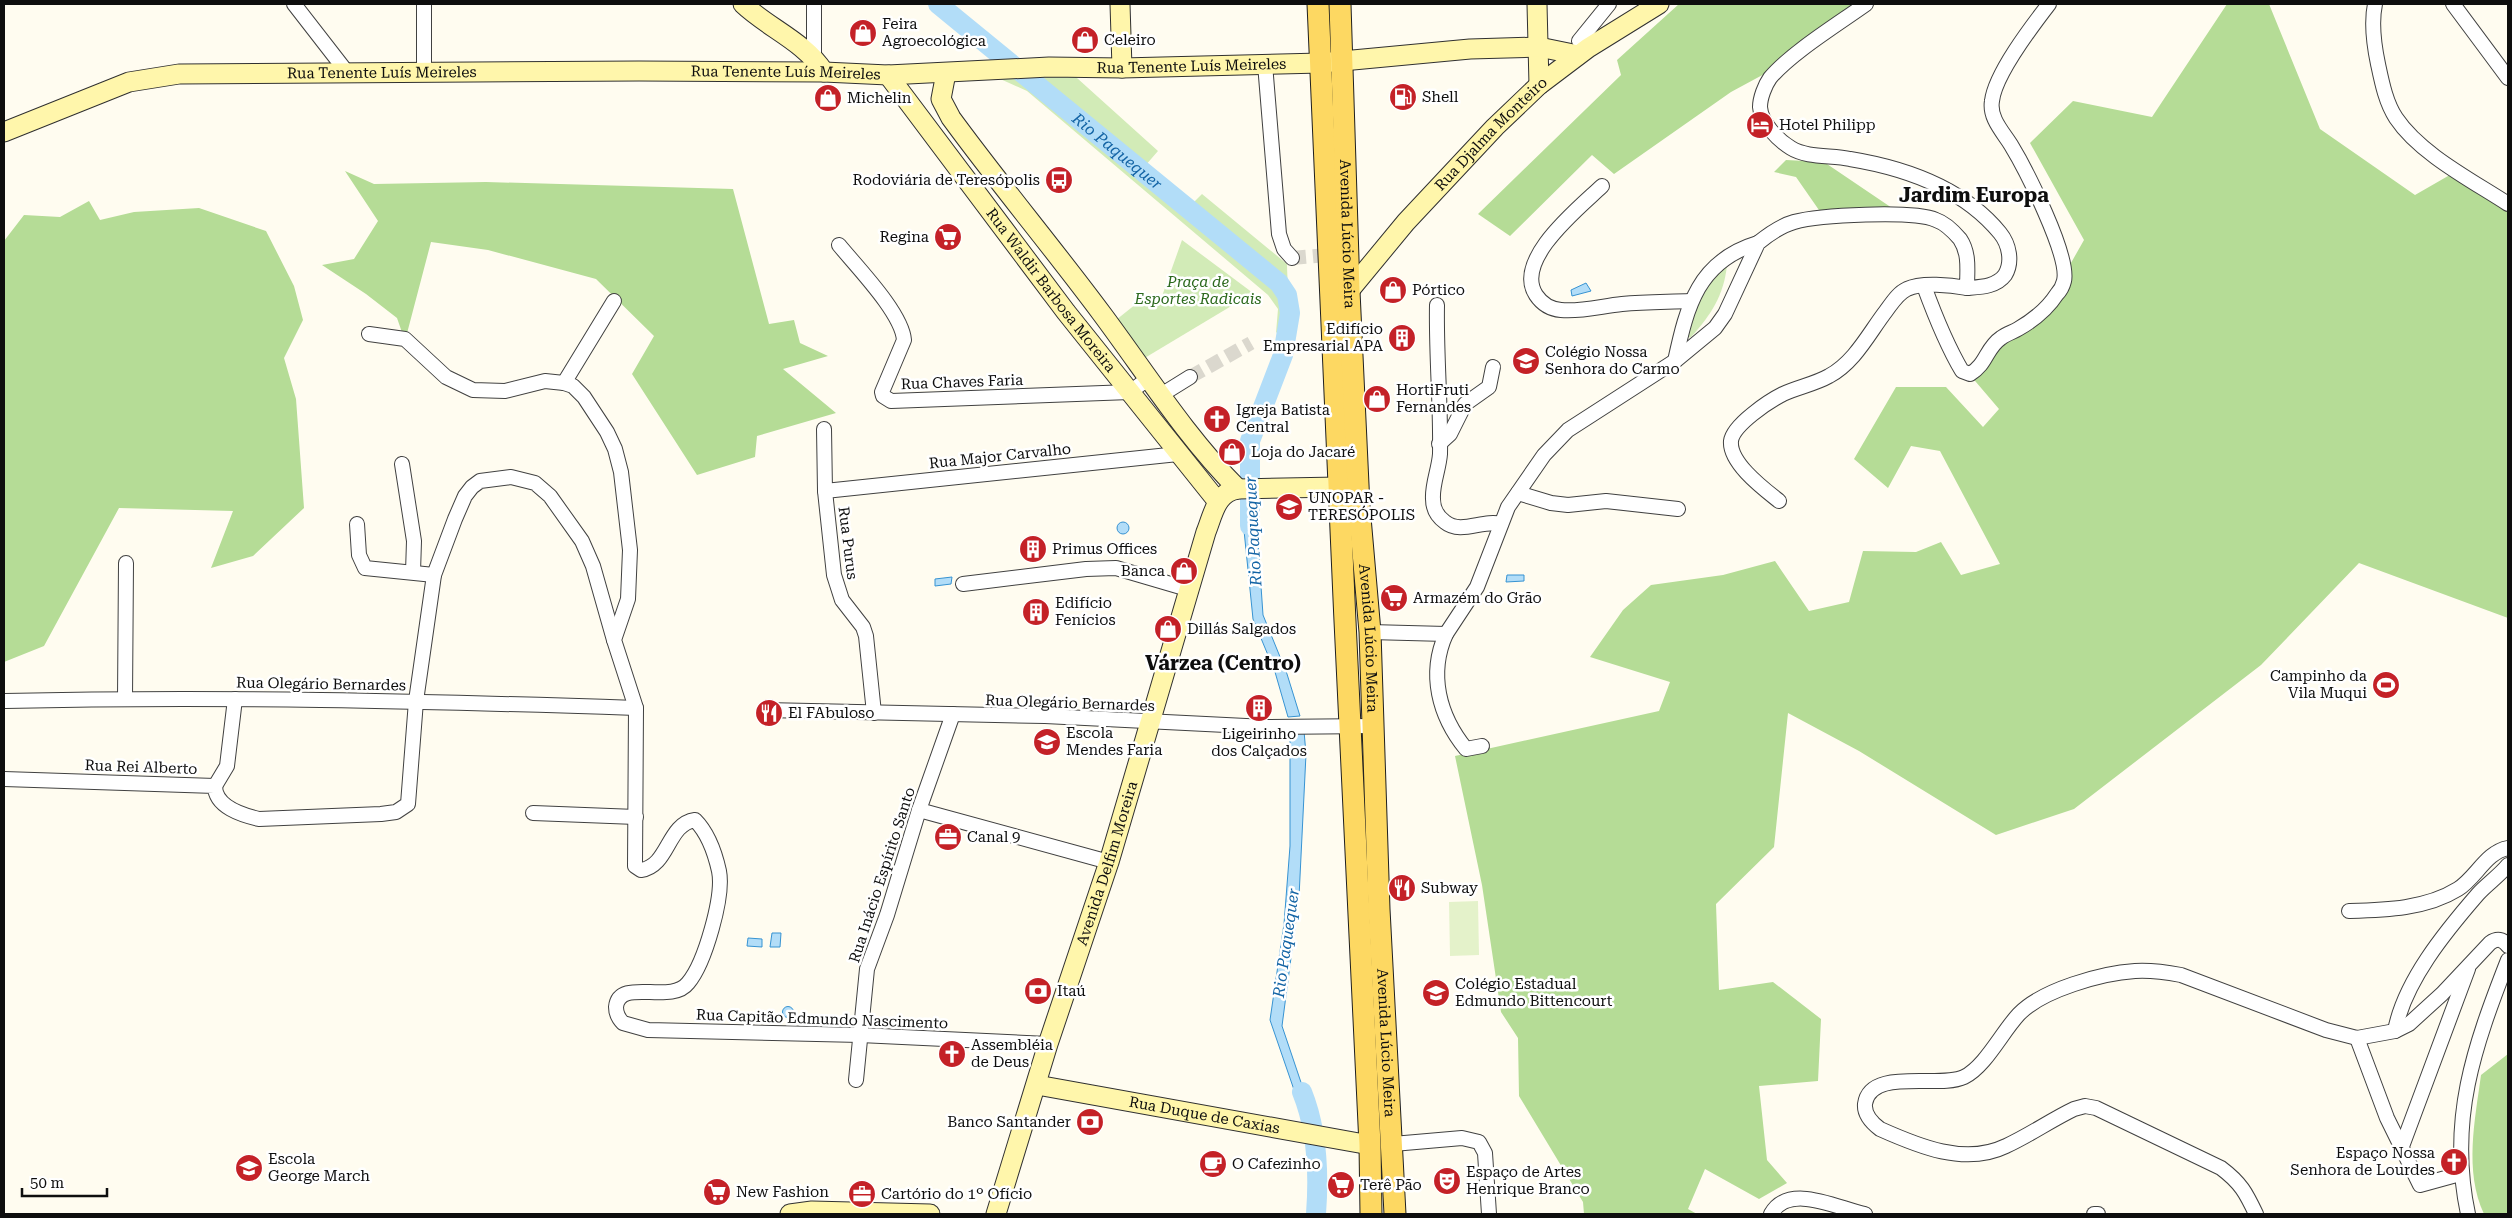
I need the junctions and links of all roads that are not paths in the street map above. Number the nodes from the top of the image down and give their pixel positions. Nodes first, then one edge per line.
1 (294, 4) edge
2 (424, 4) edge
3 (742, 4) edge
4 (814, 4) edge
5 (1120, 4) edge
6 (1318, 4) edge
7 (1340, 4) edge
8 (1537, 4) edge
9 (1609, 4) edge
10 (1659, 4) edge
11 (1866, 4) edge
12 (2049, 4) edge
13 (2375, 4) edge
14 (2453, 4) edge
15 (1539, 47) junction
16 (1583, 52) junction
17 (1344, 61) junction
18 (1320, 63) junction
19 (1265, 64) junction
20 (819, 65) junction
21 (1122, 68) junction
22 (346, 71) junction
23 (424, 73) junction
24 (946, 73) junction
25 (888, 75) junction
26 (2508, 78) edge
27 (1540, 85) junction
28 (4, 132) edge
29 (1602, 186) dead end
30 (2508, 204) edge
31 (1758, 243) junction
32 (839, 245) dead end
33 (1292, 258) dead end
34 (1924, 286) junction
35 (1967, 288) junction
36 (1349, 291) junction
37 (1088, 296) junction
38 (614, 301) dead end
39 (1690, 302) junction
40 (1437, 305) dead end
41 (1066, 312) junction
42 (368, 334) dead end
43 (1675, 361) junction
44 (1493, 367) dead end
45 (1149, 378) junction
46 (1190, 378) tunnel mouth
47 (564, 382) junction
48 (1130, 392) junction
49 (1161, 395) junction
50 (824, 429) dead end
51 (1440, 444) junction
52 (1178, 454) junction
53 (402, 464) dead end
54 (1220, 470) junction
55 (1202, 484) junction
56 (1338, 486) junction
57 (1248, 488) junction
58 (825, 490) junction
59 (1518, 492) junction
60 (1779, 501) dead end
61 (1218, 502) junction
62 (1678, 509) dead end
63 (357, 524) dead end
64 (1501, 524) junction
65 (126, 563) dead end
66 (413, 572) junction
67 (434, 575) junction
68 (963, 584) dead end
69 (1191, 590) junction
70 (1370, 632) junction
71 (1446, 634) junction
72 (614, 640) junction
73 (125, 698) junction
74 (235, 699) junction
75 (5, 701) dead end
76 (416, 701) junction
77 (636, 708) junction
78 (765, 710) dead end
79 (874, 713) junction
80 (954, 714) junction
81 (1151, 722) junction
82 (1374, 726) junction
83 (1351, 727) junction
84 (1482, 746) dead end
85 (4, 779) edge
86 (215, 786) junction
87 (919, 810) junction
88 (533, 813) dead end
89 (636, 817) junction
90 (2508, 848) edge
91 (1109, 862) junction
92 (2508, 865) edge
93 (2349, 911) dead end
94 (2508, 946) edge
95 (2508, 960) edge
96 (2470, 964) junction
97 (2395, 1031) junction
98 (860, 1035) junction
99 (2357, 1038) junction
100 (1048, 1044) junction
101 (856, 1080) dead end
102 (1037, 1085) junction
103 (1393, 1144) junction
104 (1370, 1145) junction
105 (2401, 1148) junction
106 (2460, 1174) junction
107 (2252, 1212) edge
108 (790, 1214) edge
109 (930, 1214) edge
110 (996, 1214) edge
111 (1371, 1214) edge
112 (1395, 1214) edge
113 (1489, 1214) edge
114 (1771, 1214) edge
115 (1865, 1214) edge
116 (2094, 1214) edge
117 (2098, 1214) edge
118 (2468, 1214) edge

1 - 22 street
2 - 23 street
3 - 20 main road
4 - 20 street
5 - 21 main road
6 - 18 main road, Avenida Lúcio Meira
7 - 17 main road, Avenida Lúcio Meira
8 - 15 main road
9 - 16 street
10 - 16 main road, Rua Djalma Monteiro
11 - 35 street
12 - 34 street
13 - 30 street
14 - 26 street
15 - 16 main road, Rua Tenente Luís Meireles
15 - 17 main road, Rua Tenente Luís Meireles
15 - 27 main road
16 - 27 main road, Rua Djalma Monteiro
17 - 18 main road, Rua Tenente Luís Meireles
17 - 36 main road, Avenida Lúcio Meira
18 - 19 main road, Rua Tenente Luís Meireles
18 - 56 main road, Avenida Lúcio Meira
19 - 21 main road, Rua Tenente Luís Meireles
19 - 33 street
20 - 23 main road, Rua Tenente Luís Meireles
20 - 25 main road, Rua Tenente Luís Meireles
21 - 24 main road, Rua Tenente Luís Meireles
22 - 23 main road, Rua Tenente Luís Meireles
22 - 28 main road, Rua Tenente Luís Meireles
24 - 25 main road, Rua Tenente Luís Meireles
24 - 37 main road, Rua Waldir Barbosa Moreira
25 - 41 main road, Rua Waldir Barbosa Moreira
27 - 36 main road, Rua Djalma Monteiro
29 - 39 street
31 - 35 street
31 - 39 street
31 - 43 street
32 - 48 street, Rua Chaves Faria
34 - 35 street
34 - 60 street
36 - 70 main road, Avenida Lúcio Meira
37 - 41 main road
37 - 45 main road, Rua Waldir Barbosa Moreira
38 - 47 street
39 - 43 street
40 - 51 street
41 - 48 main road, Rua Waldir Barbosa Moreira
42 - 47 street
43 - 59 street
44 - 51 street
45 - 48 street
45 - 49 main road, Rua Waldir Barbosa Moreira
46 - 49 street
47 - 72 street
48 - 52 main road, Rua Waldir Barbosa Moreira
49 - 54 main road, Rua Waldir Barbosa Moreira
50 - 58 street, Rua Purus
51 - 64 street
52 - 55 main road, Rua Waldir Barbosa Moreira
52 - 58 street, Rua Major Carvalho
53 - 66 street
54 - 55 main road
54 - 57 main road, Rua Waldir Barbosa Moreira
55 - 57 street
55 - 61 main road, Rua Waldir Barbosa Moreira
56 - 57 main road
56 - 83 main road, Avenida Lúcio Meira
57 - 61 main road
58 - 79 street, Rua Purus
59 - 62 street
59 - 64 street
61 - 69 main road, Avenida Delfim Moreira
63 - 66 street
64 - 71 street
65 - 73 street
66 - 67 street
67 - 72 street
67 - 76 street
68 - 69 street
69 - 81 main road, Avenida Delfim Moreira
70 - 71 street
70 - 82 main road, Avenida Lúcio Meira
71 - 84 street
72 - 77 street
73 - 74 street, Rua Olegário Bernardes
73 - 75 street, Rua Olegário Bernardes
74 - 76 street, Rua Olegário Bernardes
74 - 86 street
76 - 77 street, Rua Olegário Bernardes
76 - 86 street, Rua Rei Alberto
77 - 89 street
78 - 79 street, Rua Olegário Bernardes
79 - 80 street, Rua Olegário Bernardes
80 - 81 street, Rua Olegário Bernardes
80 - 87 street, Rua Inácio Espírito Santo
81 - 83 street, Rua Olegário Bernardes
81 - 91 main road, Avenida Delfim Moreira
82 - 83 street, Rua Olegário Bernardes
82 - 103 main road, Avenida Lúcio Meira
83 - 104 main road, Avenida Lúcio Meira
85 - 86 street, Rua Rei Alberto
87 - 91 street
87 - 98 street, Rua Inácio Espírito Santo
88 - 89 street
89 - 98 street, Rua Capitão Edmundo Nascimento
90 - 93 street
91 - 100 main road, Avenida Delfim Moreira
92 - 97 street
94 - 96 street
95 - 106 street
96 - 97 street
96 - 105 street
97 - 99 street
98 - 100 street, Rua Capitão Edmundo Nascimento
98 - 101 street, Rua Inácio Espírito Santo
99 - 105 street
99 - 107 street
100 - 102 main road, Avenida Delfim Moreira
102 - 104 main road, Rua Duque de Caxias
102 - 110 main road, Avenida Delfim Moreira
103 - 112 main road, Avenida Lúcio Meira
103 - 113 street
104 - 111 main road, Avenida Lúcio Meira
105 - 106 street
106 - 118 street
108 - 109 main road
114 - 115 street
116 - 117 street

